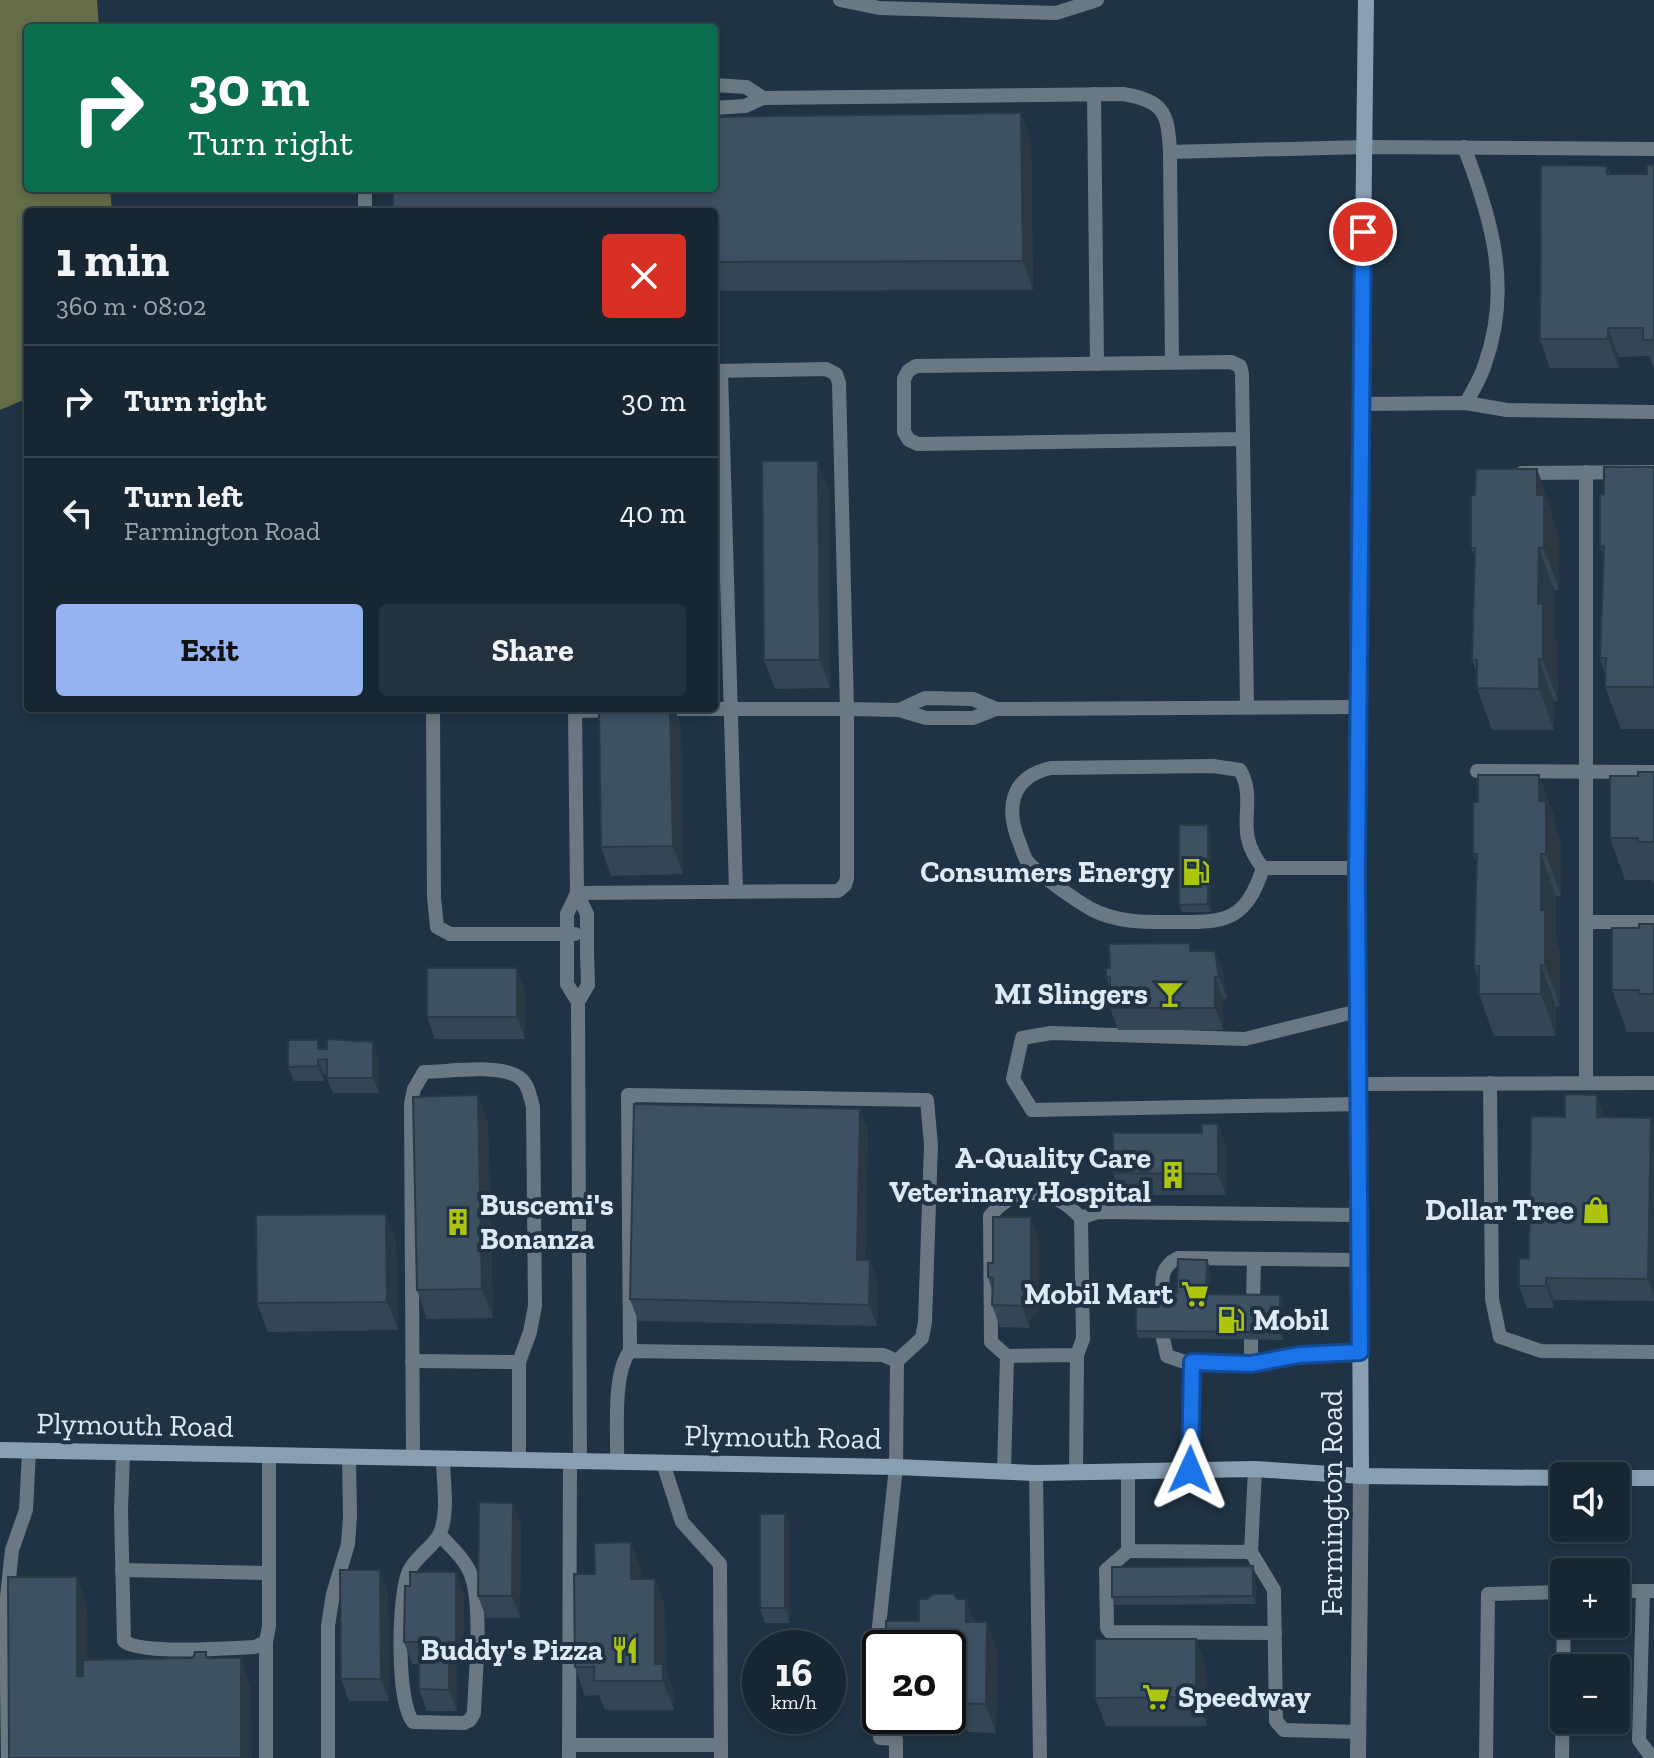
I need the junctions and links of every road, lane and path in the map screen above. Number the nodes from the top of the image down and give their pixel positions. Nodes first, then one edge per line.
1 (840, 0) edge
2 (1097, 0) edge
3 (1366, 0) edge
4 (718, 85) edge
5 (1094, 94) junction
6 (763, 98) junction
7 (718, 108) edge
8 (1364, 147) junction
9 (1464, 147) junction
10 (1654, 149) edge
11 (1170, 152) junction
12 (1172, 362) junction
13 (1097, 364) junction
14 (718, 371) edge
15 (718, 395) edge
16 (1466, 403) junction
17 (1361, 404) junction
18 (1654, 412) edge
19 (1243, 439) junction
20 (1586, 472) junction
21 (1654, 472) edge
22 (1508, 473) edge
23 (1247, 706) junction
24 (1359, 707) junction
25 (718, 708) edge
26 (731, 708) junction
27 (847, 709) junction
28 (433, 712) edge
29 (575, 712) edge
30 (1477, 771) dead end
31 (1587, 772) junction
32 (1654, 772) edge
33 (1263, 868) junction
34 (1357, 868) junction
35 (736, 891) junction
36 (577, 893) junction
37 (1587, 922) junction
38 (1654, 922) edge
39 (567, 934) junction
40 (587, 934) junction
41 (578, 1002) junction
42 (1358, 1011) junction
43 (1490, 1083) junction
44 (1586, 1083) junction
45 (1654, 1083) edge
46 (1359, 1084) junction
47 (1359, 1104) junction
48 (1360, 1215) junction
49 (1081, 1218) junction
50 (1254, 1259) junction
51 (1360, 1260) junction
52 (1163, 1300) edge
53 (1253, 1301) edge
54 (1163, 1338) edge
55 (1251, 1339) edge
56 (630, 1351) junction
57 (1360, 1352) junction
58 (1654, 1352) edge
59 (1077, 1355) junction
60 (1007, 1356) junction
61 (412, 1361) junction
62 (897, 1361) junction
63 (519, 1362) junction
64 (1192, 1362) junction
65 (1251, 1364) junction
66 (0, 1450) edge
67 (29, 1451) junction
68 (123, 1453) junction
69 (269, 1456) junction
70 (349, 1457) junction
71 (413, 1458) junction
72 (443, 1459) junction
73 (519, 1460) junction
74 (575, 1462) junction
75 (617, 1463) junction
76 (663, 1463) junction
77 (896, 1467) junction
78 (1255, 1469) junction
79 (1190, 1470) junction
80 (1004, 1472) junction
81 (1076, 1472) junction
82 (1128, 1472) junction
83 (1036, 1473) junction
84 (1361, 1476) junction
85 (1550, 1478) edge
86 (1630, 1478) edge
87 (1654, 1478) edge
88 (440, 1535) junction
89 (1128, 1551) junction
90 (1251, 1552) junction
91 (122, 1570) junction
92 (269, 1573) junction
93 (1648, 1591) edge
94 (1550, 1592) edge
95 (1275, 1633) junction
96 (1564, 1638) edge
97 (266, 1642) junction
98 (1358, 1732) junction
99 (569, 1751) edge
100 (721, 1752) edge
101 (8, 1758) edge
102 (266, 1758) edge
103 (328, 1758) edge
104 (896, 1758) edge
105 (1040, 1758) edge
106 (1358, 1758) edge
107 (1486, 1758) edge
108 (1562, 1758) edge
109 (1652, 1758) edge

1 - 2 lane
3 - 8 main road, Farmington Road
4 - 6 lane
5 - 6 lane
5 - 11 lane
5 - 13 lane
6 - 7 lane
8 - 9 lane
8 - 11 lane
8 - 17 main road, Farmington Road
9 - 10 lane
9 - 16 lane
11 - 12 lane
12 - 13 lane
12 - 19 lane
13 - 19 lane
14 - 27 lane
15 - 26 lane
16 - 17 lane
16 - 18 lane
17 - 24 main road, Farmington Road
19 - 23 lane
20 - 21 lane
20 - 22 lane
20 - 31 lane
23 - 24 lane
23 - 27 lane
24 - 34 main road, Farmington Road
25 - 26 lane
26 - 27 lane
26 - 35 lane
27 - 35 lane
28 - 39 lane
29 - 36 lane
30 - 31 lane
31 - 32 lane
31 - 37 lane
33 - 33 lane
33 - 34 lane
34 - 42 main road, Farmington Road
35 - 36 lane
36 - 39 lane
36 - 40 lane
37 - 38 lane
37 - 44 lane
39 - 40 lane
39 - 41 lane
40 - 41 lane
41 - 74 lane
42 - 46 main road, Farmington Road
42 - 47 lane
43 - 44 lane
43 - 46 lane
43 - 58 lane
44 - 45 lane
46 - 47 main road, Farmington Road
47 - 48 main road, Farmington Road
48 - 49 lane
48 - 51 main road, Farmington Road
49 - 59 lane
49 - 60 lane
50 - 51 lane
50 - 52 lane
50 - 53 lane
51 - 57 main road, Farmington Road
54 - 64 lane
55 - 65 lane
56 - 62 lane
56 - 62 lane
56 - 75 lane
57 - 65 lane
57 - 84 main road, Farmington Road
59 - 60 lane
59 - 81 lane
60 - 80 lane
61 - 63 lane
61 - 63 lane
61 - 71 lane
62 - 77 lane
63 - 73 lane
64 - 65 lane
64 - 79 lane
66 - 67 main road, Plymouth Road
67 - 68 main road, Plymouth Road
67 - 101 lane
68 - 69 main road, Plymouth Road
68 - 91 lane
69 - 70 main road, Plymouth Road
69 - 92 lane
70 - 71 main road, Plymouth Road
70 - 103 lane
71 - 72 main road, Plymouth Road
72 - 73 main road, Plymouth Road
72 - 88 lane
73 - 74 main road, Plymouth Road
74 - 75 main road, Plymouth Road
74 - 99 lane
75 - 76 main road, Plymouth Road
76 - 77 main road, Plymouth Road
76 - 100 lane
77 - 80 main road, Plymouth Road
77 - 104 lane
78 - 79 main road, Plymouth Road
78 - 84 main road, Plymouth Road
78 - 90 lane
79 - 82 main road, Plymouth Road
80 - 83 main road, Plymouth Road
81 - 82 main road, Plymouth Road
81 - 83 main road, Plymouth Road
82 - 89 lane
83 - 105 lane
84 - 85 main road, Plymouth Road
84 - 98 street, Farmington Road
86 - 87 main road
88 - 88 lane
89 - 90 lane
89 - 95 lane
90 - 95 lane
91 - 92 lane
91 - 97 lane
92 - 97 lane
93 - 109 lane
94 - 107 lane
95 - 98 lane
96 - 108 lane
97 - 102 lane
98 - 106 street, Farmington Road
99 - 100 lane

